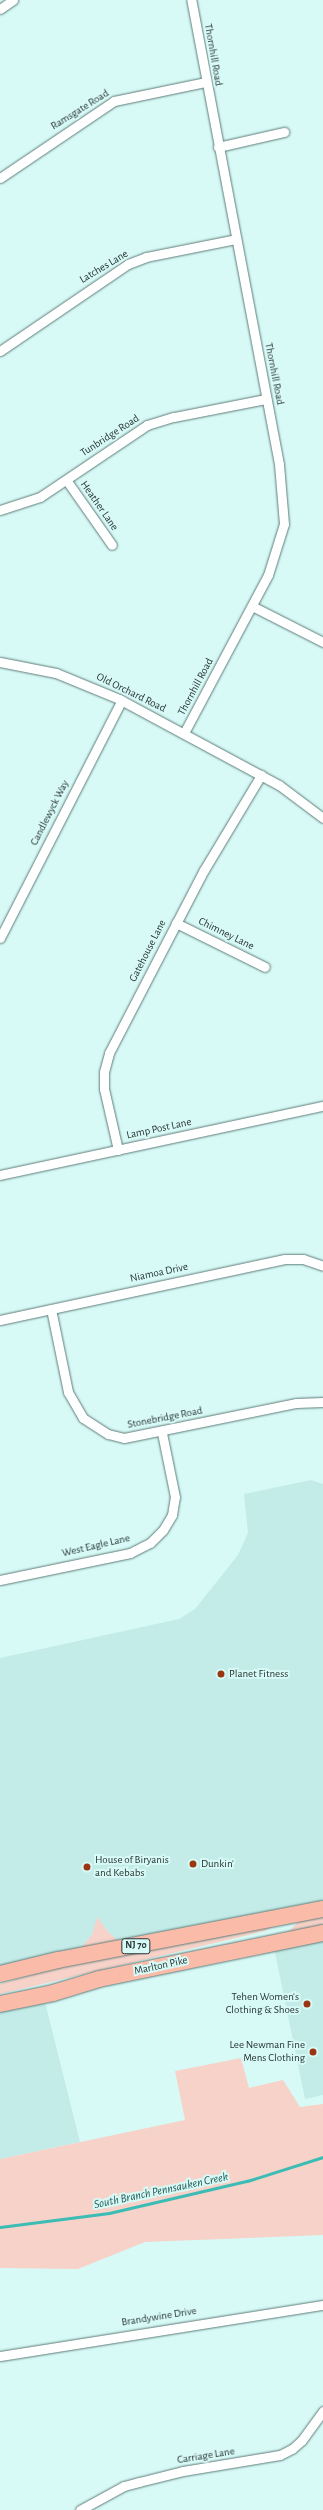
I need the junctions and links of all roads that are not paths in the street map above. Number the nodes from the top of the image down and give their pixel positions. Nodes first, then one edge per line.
1 (13, 0) edge
2 (190, 0) edge
3 (0, 9) edge
4 (206, 82) junction
5 (284, 132) dead end
6 (218, 147) junction
7 (0, 178) edge
8 (236, 239) junction
9 (0, 351) edge
10 (266, 399) junction
11 (67, 481) junction
12 (0, 510) edge
13 (112, 545) dead end
14 (252, 606) junction
15 (323, 642) edge
16 (0, 662) edge
17 (122, 700) junction
18 (184, 733) junction
19 (261, 775) junction
20 (323, 818) edge
21 (176, 923) junction
22 (0, 938) edge
23 (265, 967) dead end
24 (323, 1106) edge
25 (118, 1150) junction
26 (0, 1175) edge
27 (323, 1266) edge
28 (51, 1309) junction
29 (0, 1320) edge
30 (323, 1402) edge
31 (162, 1433) junction
32 (0, 1580) edge
33 (323, 1908) edge
34 (300, 1913) junction
35 (323, 1933) edge
36 (255, 1947) junction
37 (0, 1974) edge
38 (0, 2004) edge
39 (323, 2305) edge
40 (0, 2356) edge
41 (323, 2412) edge
42 (80, 2510) edge

1 - 3 street
2 - 4 street, Thornhill Road
4 - 6 street, Thornhill Road
4 - 7 street, Ramsgate Road
5 - 6 street
6 - 8 street, Thornhill Road
8 - 9 street, Latches Lane
8 - 10 street, Thornhill Road
10 - 11 street, Tunbridge Road
10 - 14 street, Thornhill Road
11 - 12 street, Tunbridge Road
11 - 13 street, Heather Lane
14 - 15 street
14 - 18 street, Thornhill Road
16 - 17 street, Old Orchard Road
17 - 18 street, Old Orchard Road
17 - 22 street, Candlewyck Way
18 - 19 street, Old Orchard Road
19 - 20 street, Old Orchard Road
19 - 21 street, Gatehouse Lane
21 - 23 street, Chimney Lane
21 - 25 street, Gatehouse Lane
24 - 25 street, Lamp Post Lane
25 - 26 street, Lamp Post Lane
27 - 28 street, Niamoa Drive
28 - 29 street, Niamoa Drive
28 - 31 street, Stonebridge Road
30 - 31 street, Stonebridge Road
31 - 32 street, West Eagle Lane
33 - 34 highway, NJ 70
34 - 36 highway
34 - 37 highway, NJ 70
35 - 36 highway, Marlton Pike / NJ 70
36 - 38 highway, Marlton Pike / NJ 70
39 - 40 street, Brandywine Drive
41 - 42 street, Carriage Lane

